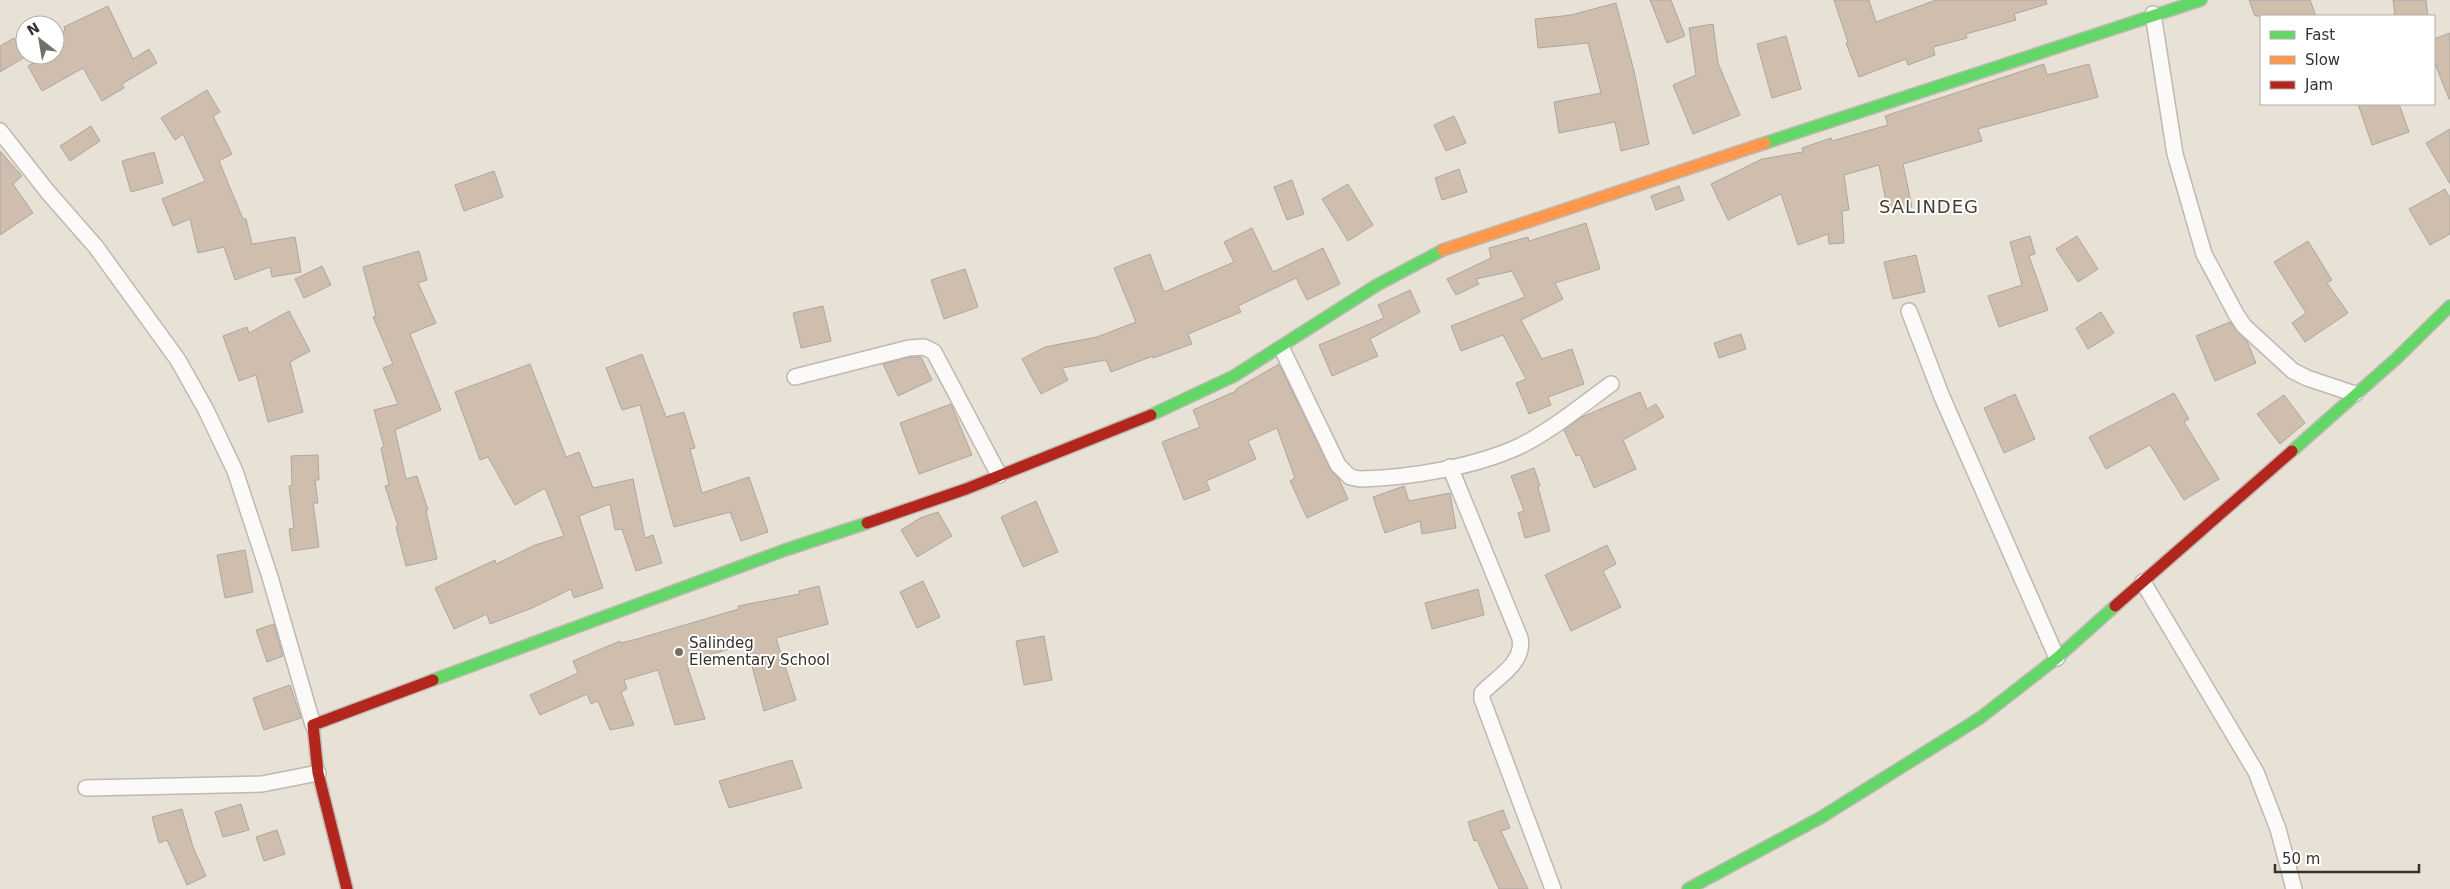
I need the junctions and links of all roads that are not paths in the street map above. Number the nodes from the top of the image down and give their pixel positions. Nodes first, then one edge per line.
1 (2201, 0) edge
2 (2153, 14) junction
3 (0, 131) edge
4 (2450, 306) edge
5 (1909, 311) dead end
6 (1282, 349) junction
7 (795, 378) dead end
8 (1611, 384) dead end
9 (2355, 394) junction
10 (1450, 467) junction
11 (999, 475) junction
12 (2143, 582) junction
13 (2057, 658) junction
14 (312, 725) junction
15 (318, 773) junction
16 (86, 788) dead end
17 (347, 889) edge
18 (1553, 889) edge
19 (1688, 889) edge
20 (2294, 889) edge

1 - 2 street
2 - 6 street
2 - 9 street
3 - 14 street
4 - 9 street
5 - 13 street
6 - 10 street
6 - 11 street
7 - 11 street
8 - 10 street
9 - 12 street
10 - 18 street
11 - 14 street
12 - 13 street
12 - 20 street
13 - 19 street
14 - 15 street
15 - 16 street
15 - 17 street

